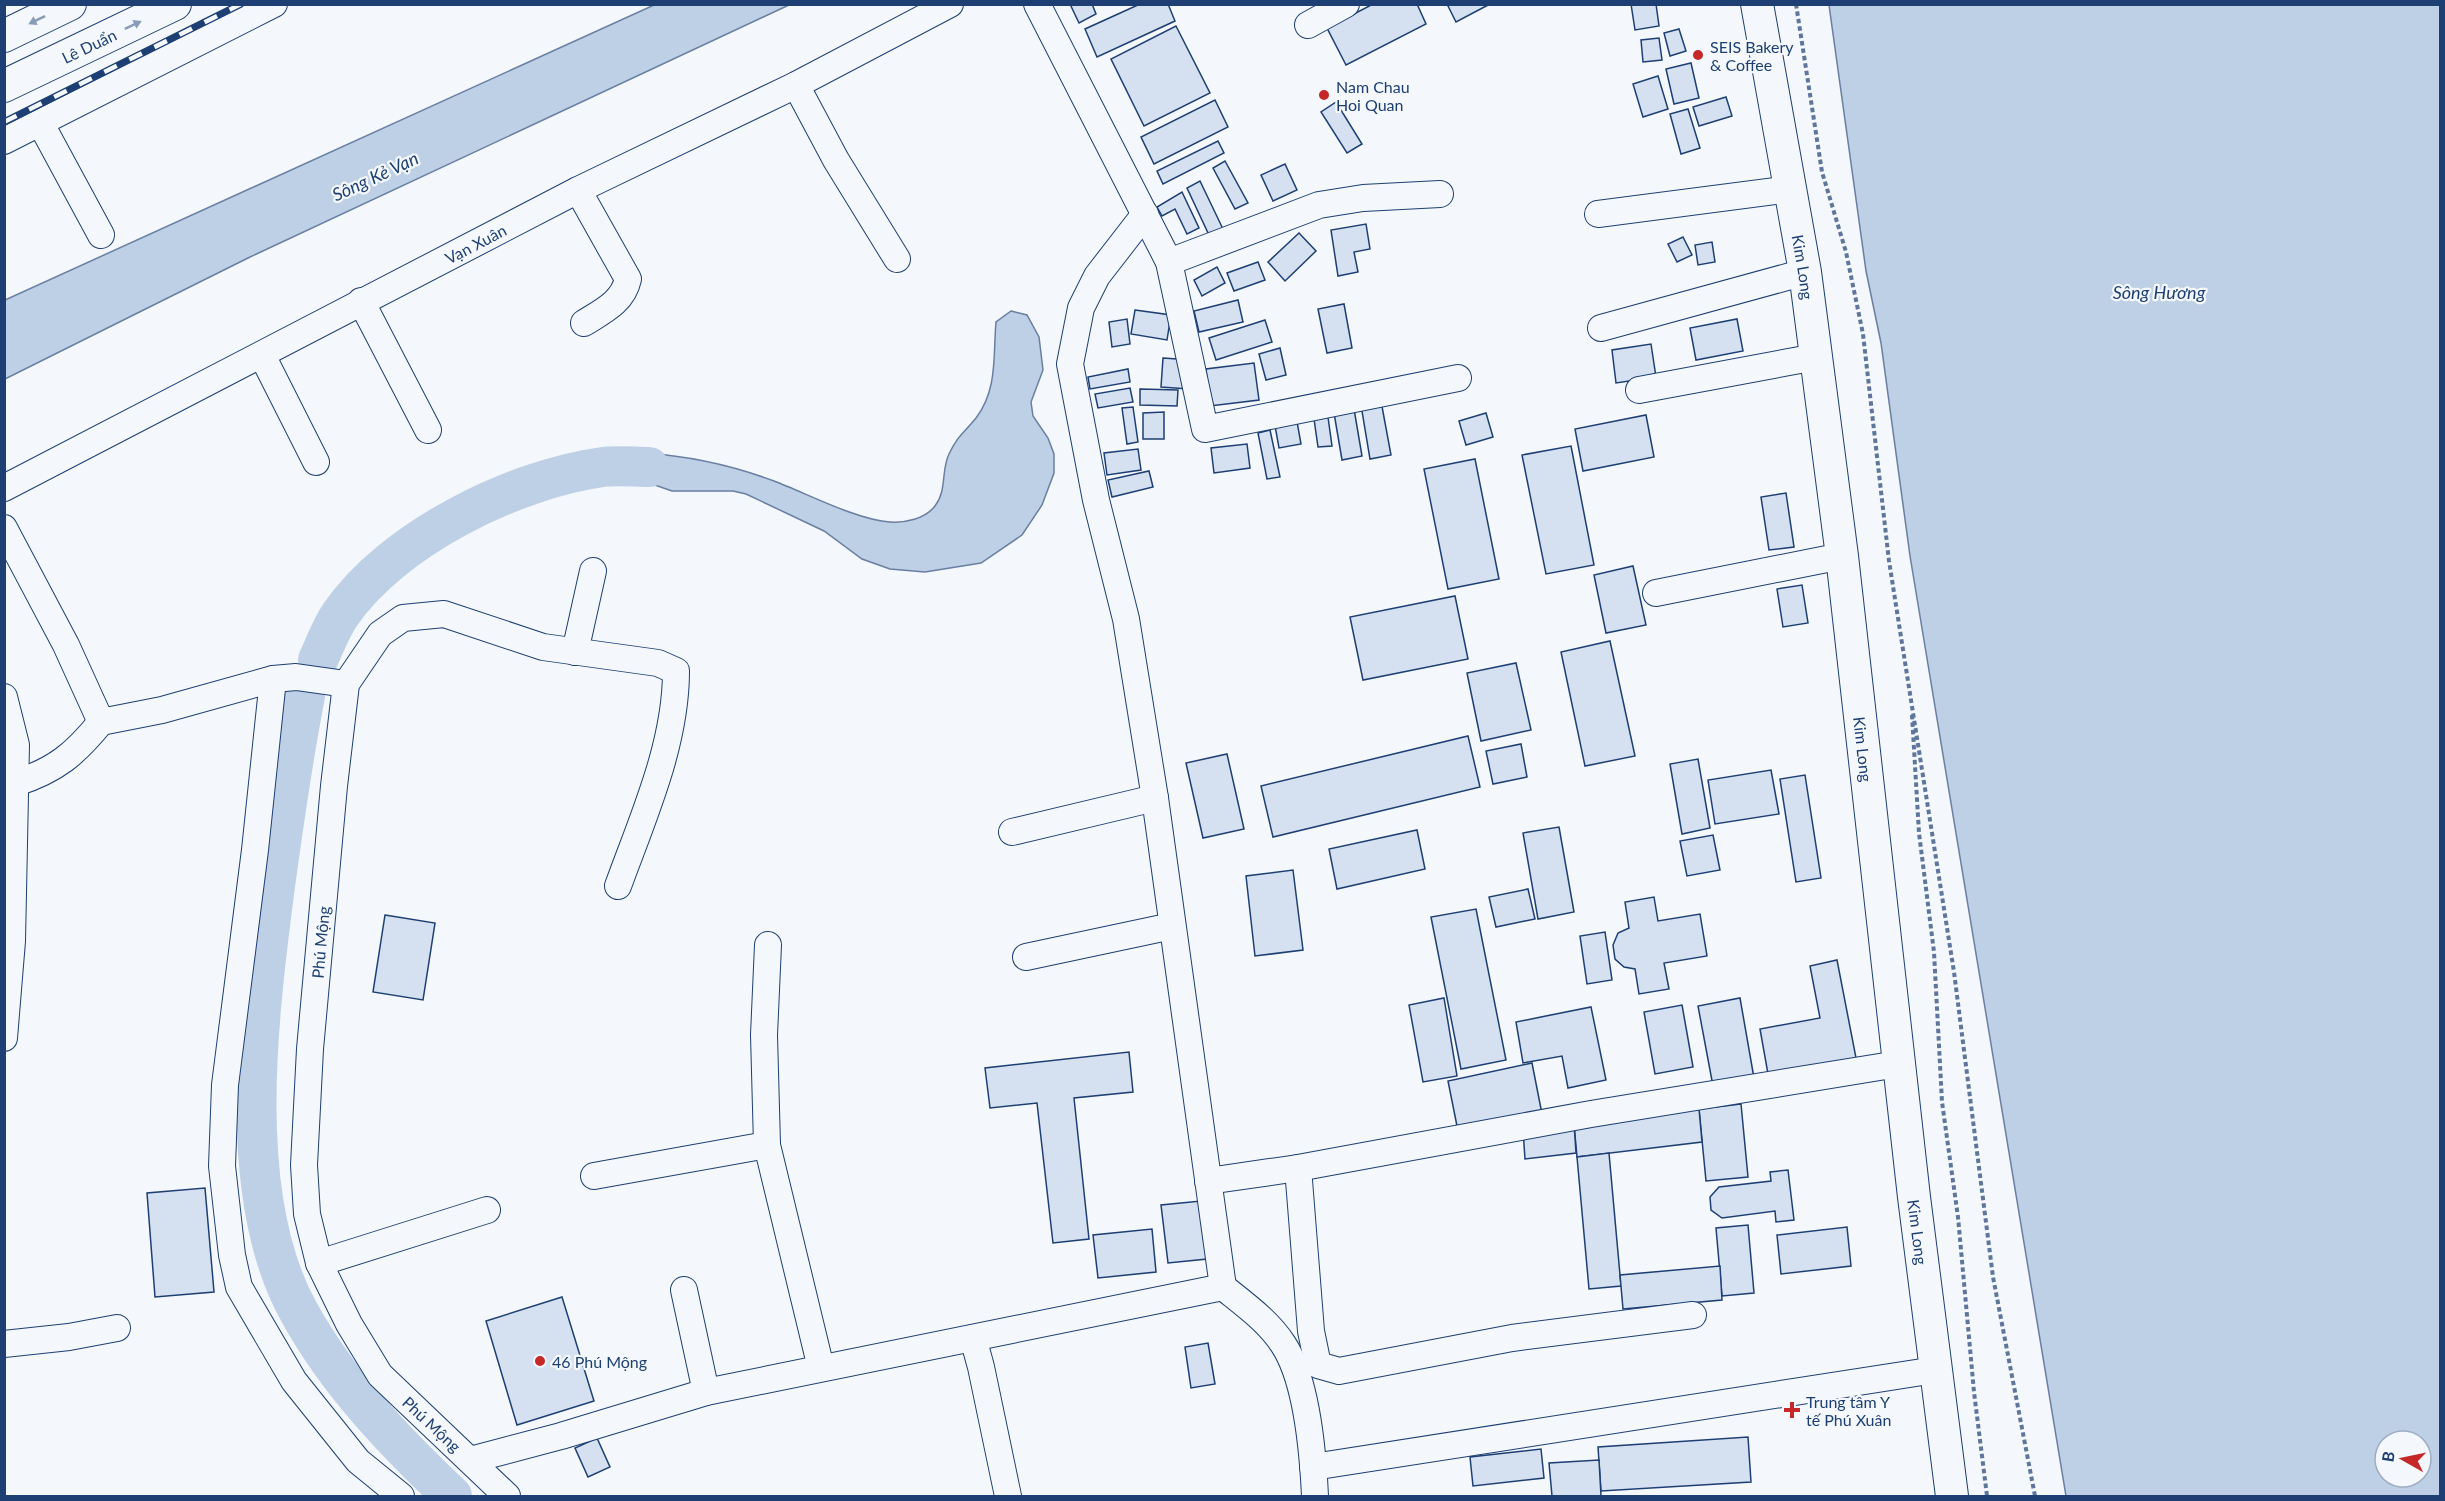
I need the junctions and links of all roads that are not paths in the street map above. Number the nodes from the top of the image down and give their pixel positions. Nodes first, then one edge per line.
1 (70, 4) edge
2 (175, 4) edge
3 (274, 4) edge
4 (950, 4) edge
5 (1037, 4) edge
6 (1346, 4) edge
7 (1757, 4) edge
8 (1308, 25) dead end
9 (4, 36) edge
10 (796, 85) junction
11 (4, 86) edge
12 (41, 124) junction
13 (4, 141) edge
14 (1790, 189) junction
15 (578, 190) junction
16 (1440, 194) dead end
17 (1145, 214) junction
18 (1598, 214) dead end
19 (100, 235) dead end
20 (897, 259) dead end
21 (1170, 262) junction
22 (1804, 272) junction
23 (361, 301) junction
24 (584, 323) dead end
25 (1601, 328) dead end
26 (262, 355) junction
27 (1816, 357) junction
28 (1458, 378) dead end
29 (1639, 390) dead end
30 (428, 430) dead end
31 (316, 462) dead end
32 (4, 488) edge
33 (4, 528) edge
34 (1842, 556) junction
35 (593, 572) dead end
36 (1656, 593) dead end
37 (575, 652) junction
38 (273, 679) junction
39 (346, 684) junction
40 (4, 697) edge
41 (102, 722) junction
42 (16, 783) junction
43 (1155, 798) junction
44 (1012, 832) dead end
45 (10, 836) edge
46 (618, 886) dead end
47 (1172, 926) junction
48 (768, 945) dead end
49 (1026, 957) dead end
50 (4, 1038) edge
51 (1898, 1064) junction
52 (768, 1144) junction
53 (1298, 1168) junction
54 (594, 1176) dead end
55 (1208, 1181) junction
56 (487, 1210) dead end
57 (319, 1263) junction
58 (1223, 1287) junction
59 (684, 1290) dead end
60 (1694, 1315) dead end
61 (117, 1328) dead end
62 (973, 1338) junction
63 (4, 1344) edge
64 (821, 1368) junction
65 (1935, 1370) junction
66 (706, 1392) junction
67 (470, 1460) junction
68 (1313, 1467) junction
69 (401, 1497) edge
70 (507, 1497) edge
71 (1008, 1497) edge
72 (1315, 1497) edge
73 (1952, 1497) edge

1 -> 9 main road
11 -> 2 main road, Lê Duẩn
3 - 12 street
4 - 10 street, Vạn Xuân
5 - 17 street
6 - 8 street
7 - 14 main road, Kim Long
10 - 15 street, Vạn Xuân
10 - 20 street
12 - 13 street
12 - 19 street
14 - 18 street
14 - 22 main road, Kim Long
15 - 23 street, Vạn Xuân
15 - 24 street
16 - 21 street
17 - 21 street
17 - 43 street
21 - 28 street
22 - 25 street
22 - 27 main road, Kim Long
23 - 26 street, Vạn Xuân
23 - 30 street
26 - 31 street
26 - 32 street, Vạn Xuân
27 - 29 street
27 - 34 main road, Kim Long
33 - 41 street
34 - 36 street
34 - 51 main road, Kim Long
35 - 37 street
37 - 39 street
37 - 46 street
38 - 39 street
38 - 41 street
38 - 69 street
39 - 57 street, Phú Mộng
40 - 42 street
41 - 42 street
42 - 45 street
43 - 44 street
43 - 47 street
45 - 50 street
47 - 49 street
47 - 55 street
48 - 52 street
51 - 53 street
51 - 65 main road, Kim Long
52 - 54 street
52 - 64 street
53 - 55 street
53 - 60 street
55 - 58 street
56 - 57 street
57 - 67 street, Phú Mộng
58 - 62 street
58 - 68 street
59 - 66 street
61 - 63 street
62 - 64 street
62 - 71 street
64 - 66 street
65 - 68 street
65 - 73 main road, Kim Long
66 - 67 street
67 - 70 street, Phú Mộng
68 - 72 street

